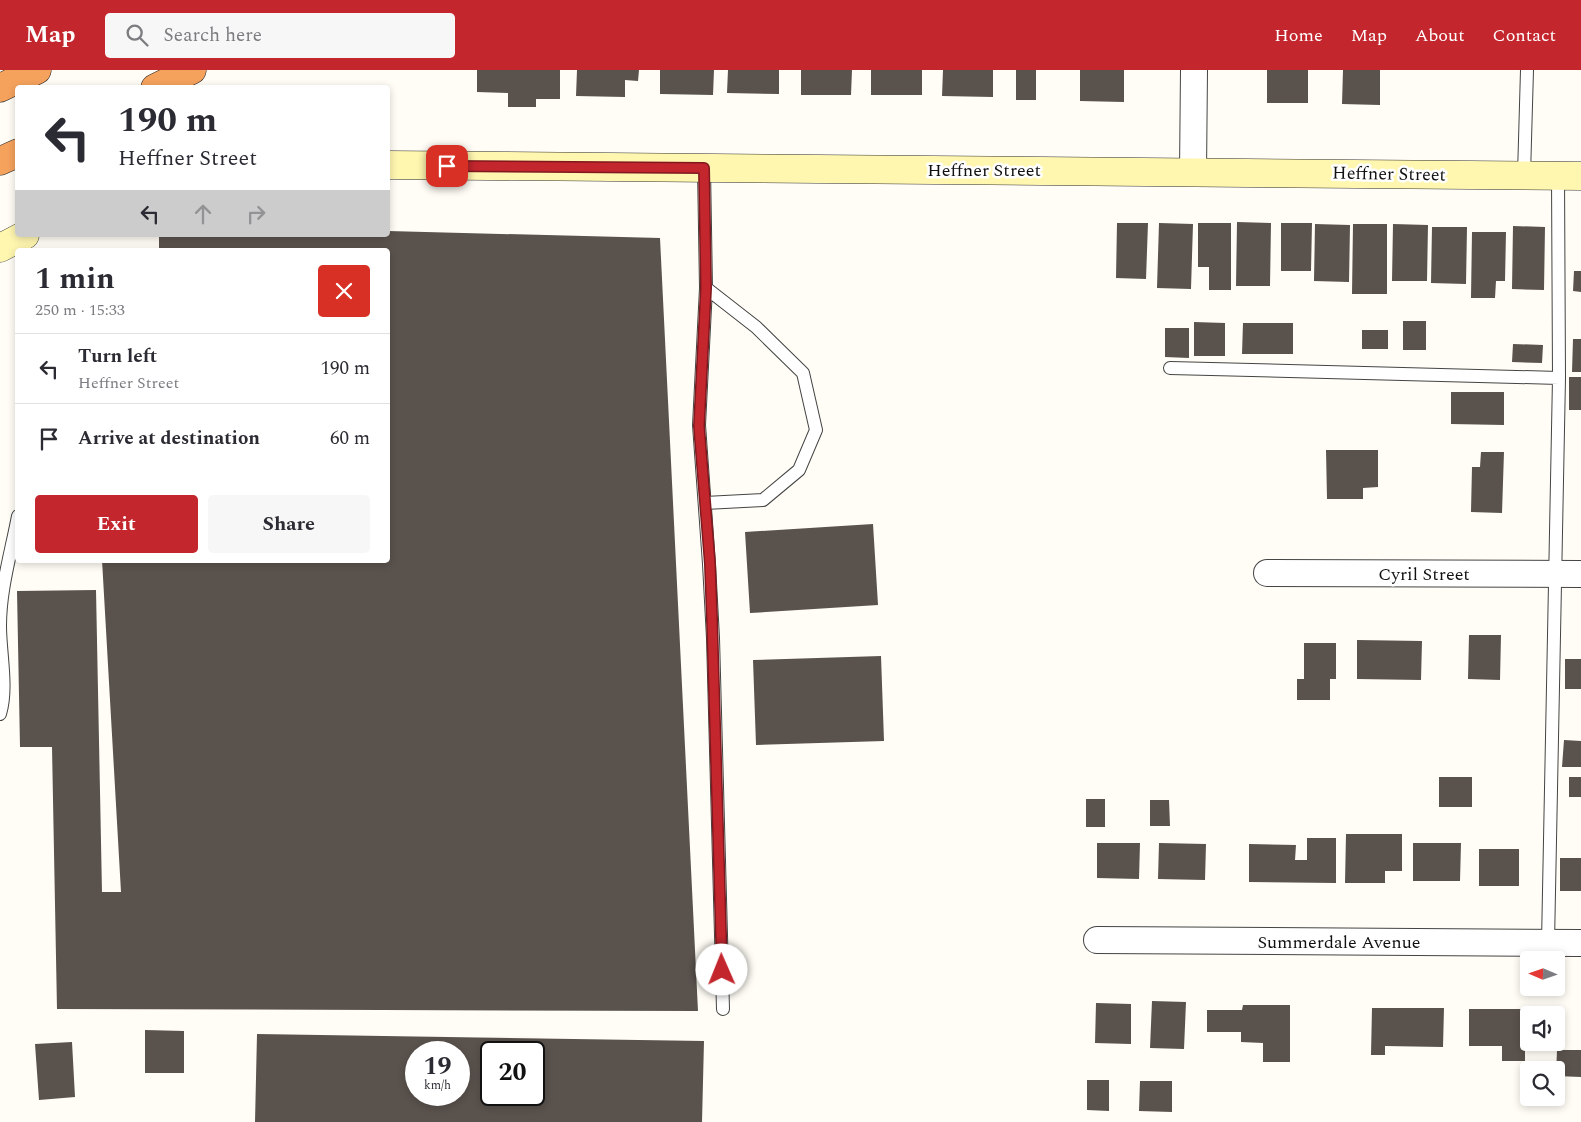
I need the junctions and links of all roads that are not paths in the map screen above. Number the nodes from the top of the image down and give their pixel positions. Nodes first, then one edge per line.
1 (192, 70) edge
2 (1194, 70) edge
3 (1527, 70) edge
4 (36, 71) edge
5 (0, 80) edge
6 (161, 85) edge
7 (0, 88) edge
8 (15, 154) edge
9 (0, 161) edge
10 (390, 165) edge
11 (704, 168) junction
12 (1193, 172) junction
13 (1524, 175) junction
14 (1569, 176) edge
15 (706, 288) junction
16 (1170, 368) dead end
17 (1559, 378) junction
18 (705, 503) junction
19 (15, 530) edge
20 (1267, 573) dead end
21 (1554, 574) junction
22 (1581, 574) edge
23 (0, 714) edge
24 (1097, 940) dead end
25 (1548, 943) junction
26 (1581, 943) edge
27 (723, 1009) dead end

1 - 6 highway
2 - 12 street
3 - 13 lane
4 - 5 highway
4 - 7 highway
8 - 9 highway
10 - 11 street, Heffner Street
11 - 12 street, Heffner Street
11 - 15 lane
12 - 13 street, Heffner Street
13 - 14 street, Heffner Street
14 - 17 lane
15 - 18 lane
15 - 18 lane
16 - 17 lane
17 - 21 lane
18 - 27 lane
19 - 23 lane
20 - 21 street, Cyril Street
21 - 22 street, Cyril Street
21 - 25 lane
24 - 25 street, Summerdale Avenue
25 - 26 street, Summerdale Avenue

